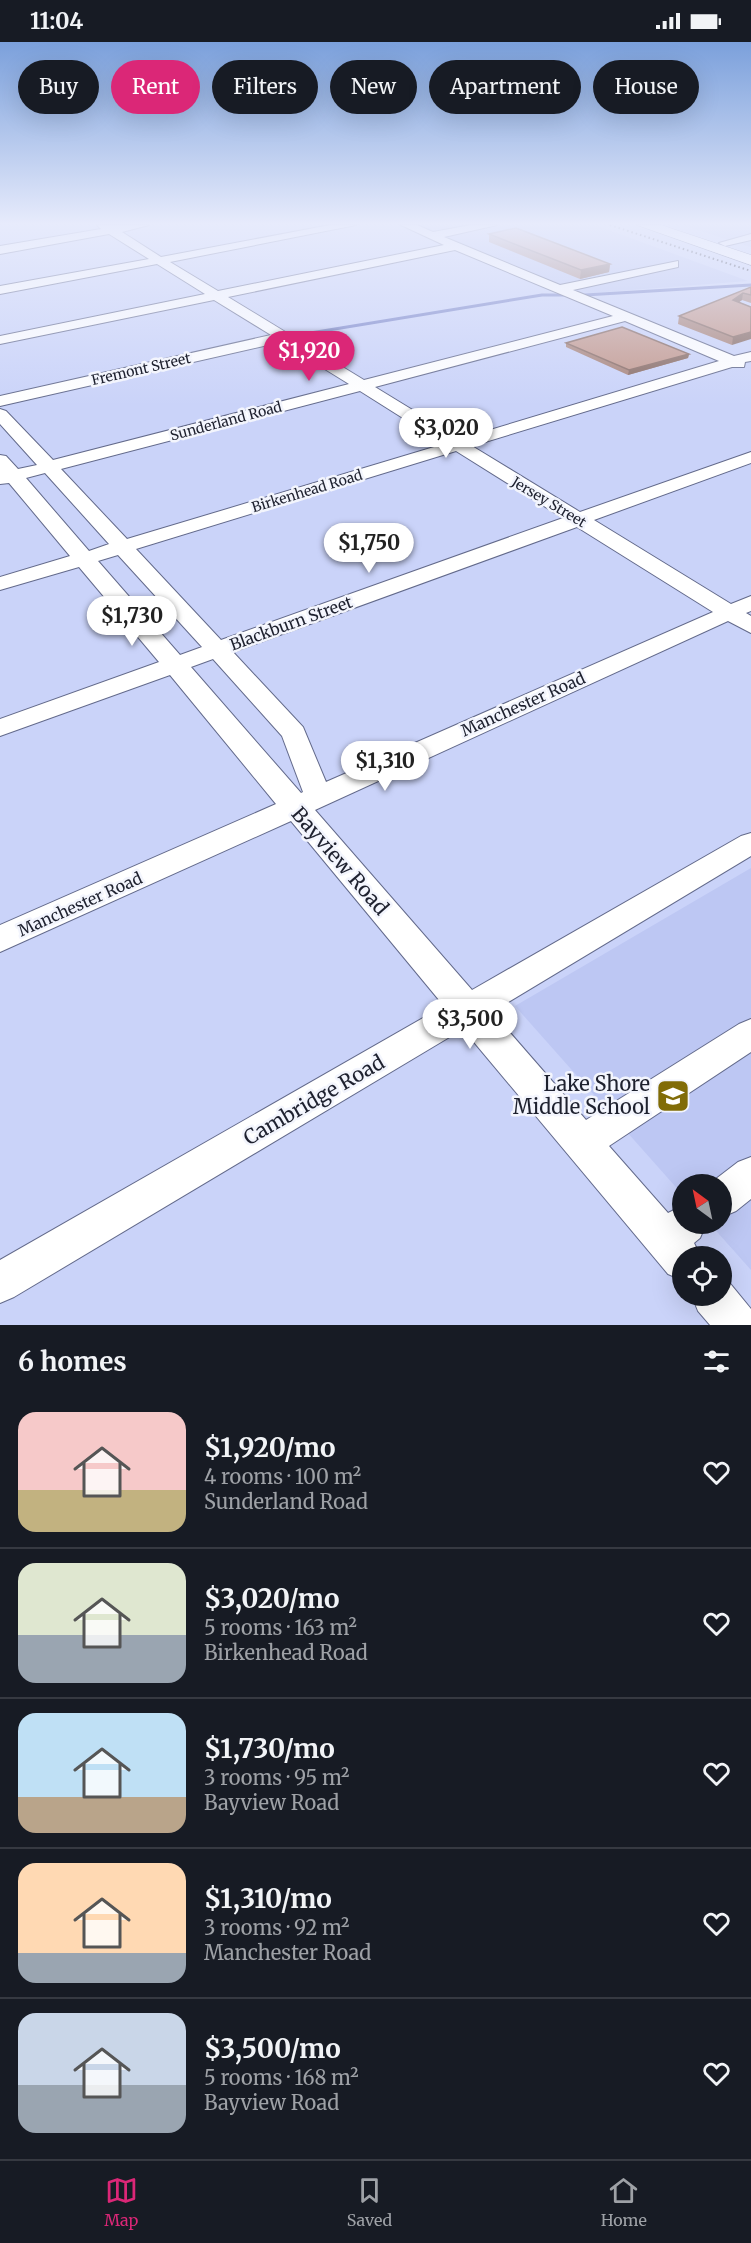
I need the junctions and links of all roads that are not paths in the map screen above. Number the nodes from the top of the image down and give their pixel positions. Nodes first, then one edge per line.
1 (28, 285) edge
2 (198, 285) edge
3 (270, 285) edge
4 (549, 285) edge
5 (579, 285) edge
6 (559, 289) junction
7 (0, 290) edge
8 (216, 296) junction
9 (626, 317) junction
10 (283, 337) junction
11 (0, 340) edge
12 (751, 356) edge
13 (733, 361) junction
14 (751, 369) edge
15 (362, 386) junction
16 (0, 401) edge
17 (0, 414) edge
18 (457, 446) junction
19 (751, 457) edge
20 (48, 467) junction
21 (4, 472) edge
22 (578, 519) junction
23 (122, 547) junction
24 (83, 559) junction
25 (0, 584) edge
26 (744, 614) edge
27 (216, 650) junction
28 (174, 666) junction
29 (0, 728) edge
30 (307, 803) junction
31 (751, 843) edge
32 (0, 939) edge
33 (469, 1010) junction
34 (751, 1034) edge
35 (583, 1143) junction
36 (751, 1176) edge
37 (732, 1190) edge
38 (678, 1241) edge
39 (0, 1283) edge
40 (721, 1306) edge
41 (737, 1325) edge

1 - 7 street
2 - 8 street, Jersey Street
3 - 8 street
4 - 6 street
5 - 6 street
6 - 9 street
8 - 10 street, Jersey Street
8 - 11 street
9 - 13 street
9 - 15 street, Sunderland Road
10 - 15 street, Jersey Street
10 - 16 street, Fremont Street
12 - 13 street, Birkenhead Road
13 - 14 street
13 - 18 street, Birkenhead Road
15 - 18 street, Jersey Street
15 - 20 street, Sunderland Road
17 - 20 street, Bayview Road
18 - 22 street, Jersey Street
18 - 23 street, Birkenhead Road
19 - 22 street, Blackburn Street
20 - 21 street, Sunderland Road
20 - 23 street, Bayview Road
21 - 24 street, Bayview Road
22 - 26 street, Jersey Street
22 - 27 street, Blackburn Street
23 - 24 street, Birkenhead Road
23 - 27 street, Bayview Road
24 - 25 street, Birkenhead Road
24 - 28 street, Bayview Road
26 - 30 street, Manchester Road
27 - 28 street, Blackburn Street
27 - 30 street, Bayview Road
28 - 29 street, Blackburn Street
28 - 30 street, Bayview Road
30 - 32 street, Manchester Road
30 - 33 street, Bayview Road
31 - 33 street, Cambridge Road
33 - 35 street, Bayview Road
33 - 39 street, Cambridge Road
34 - 35 street
35 - 38 street, Bayview Road
36 - 37 street
40 - 41 street

